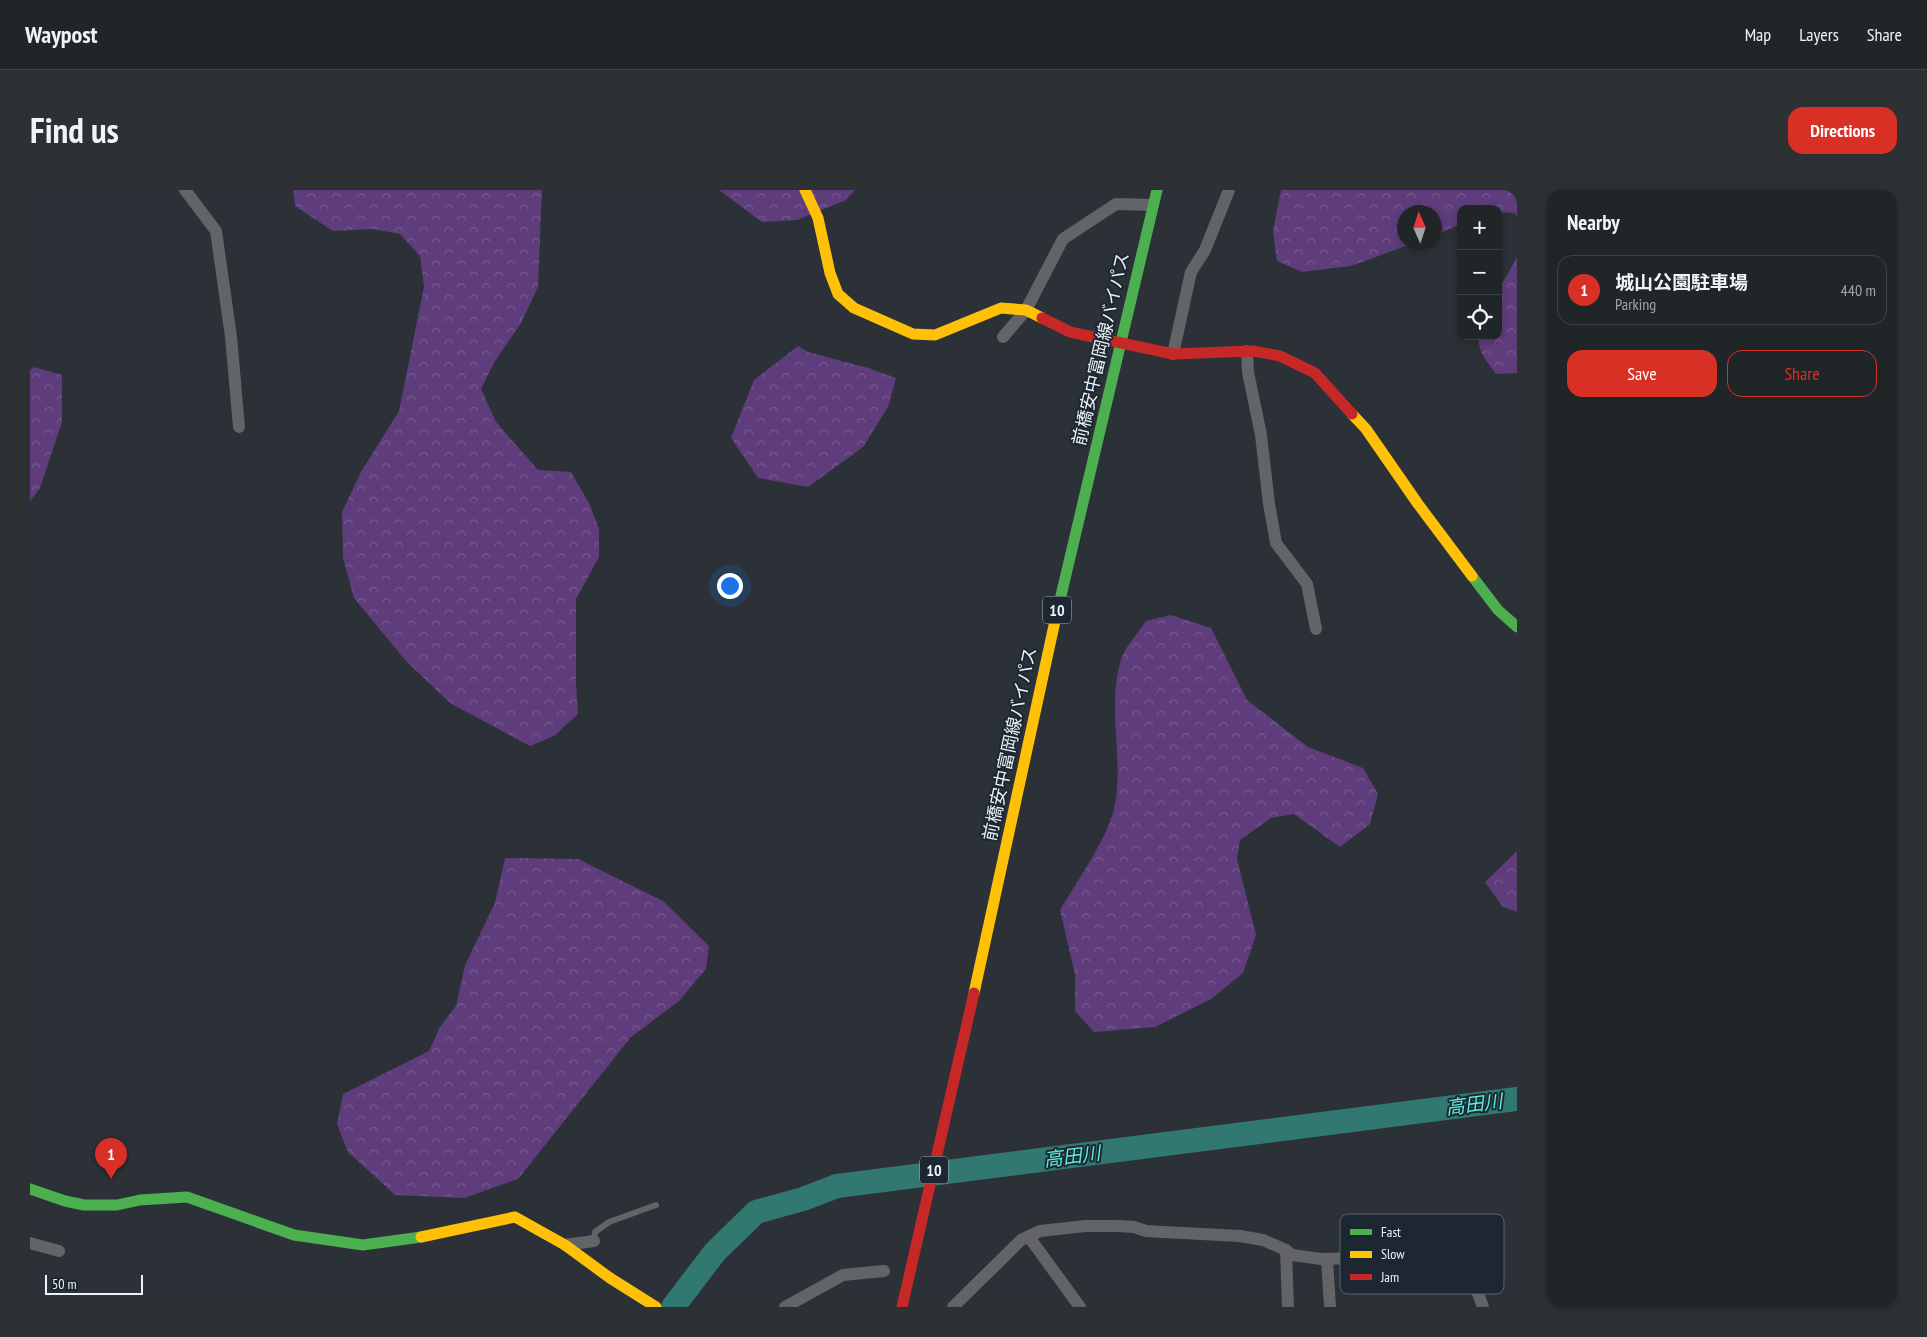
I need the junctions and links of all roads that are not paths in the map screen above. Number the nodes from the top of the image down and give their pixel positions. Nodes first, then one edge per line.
1 (185, 190) edge
2 (805, 190) edge
3 (1157, 190) edge
4 (1229, 190) edge
5 (1153, 205) junction
6 (1026, 310) junction
7 (1003, 337) dead end
8 (1121, 343) junction
9 (1247, 351) junction
10 (1173, 354) junction
11 (239, 427) dead end
12 (1517, 627) edge
13 (1316, 629) dead end
14 (30, 1189) edge
15 (656, 1205) dead end
16 (1028, 1237) junction
17 (594, 1241) joint
18 (30, 1243) edge
19 (564, 1245) junction
20 (1286, 1250) junction
21 (59, 1251) dead end
22 (1327, 1259) junction
23 (1340, 1259) edge
24 (884, 1271) dead end
25 (1478, 1294) edge
26 (656, 1307) edge
27 (786, 1307) edge
28 (902, 1307) edge
29 (953, 1307) edge
30 (1080, 1307) edge
31 (1288, 1307) edge
32 (1330, 1307) edge
33 (1483, 1307) edge

1 - 11 street
2 - 6 street
3 - 5 street, 前橋安中富岡線バイパス / 10
4 - 10 street
5 - 6 street
5 - 8 street, 前橋安中富岡線バイパス / 10
6 - 7 street
6 - 8 street
8 - 10 street
8 - 28 street, 前橋安中富岡線バイパス / 10
9 - 10 street
9 - 12 street
9 - 13 street
14 - 19 street
15 - 17 lane
16 - 20 street
16 - 29 street
16 - 30 street
17 - 19 street
18 - 21 street
19 - 26 street
20 - 22 street
20 - 31 street
22 - 23 street
22 - 32 street
24 - 27 street
25 - 33 street

